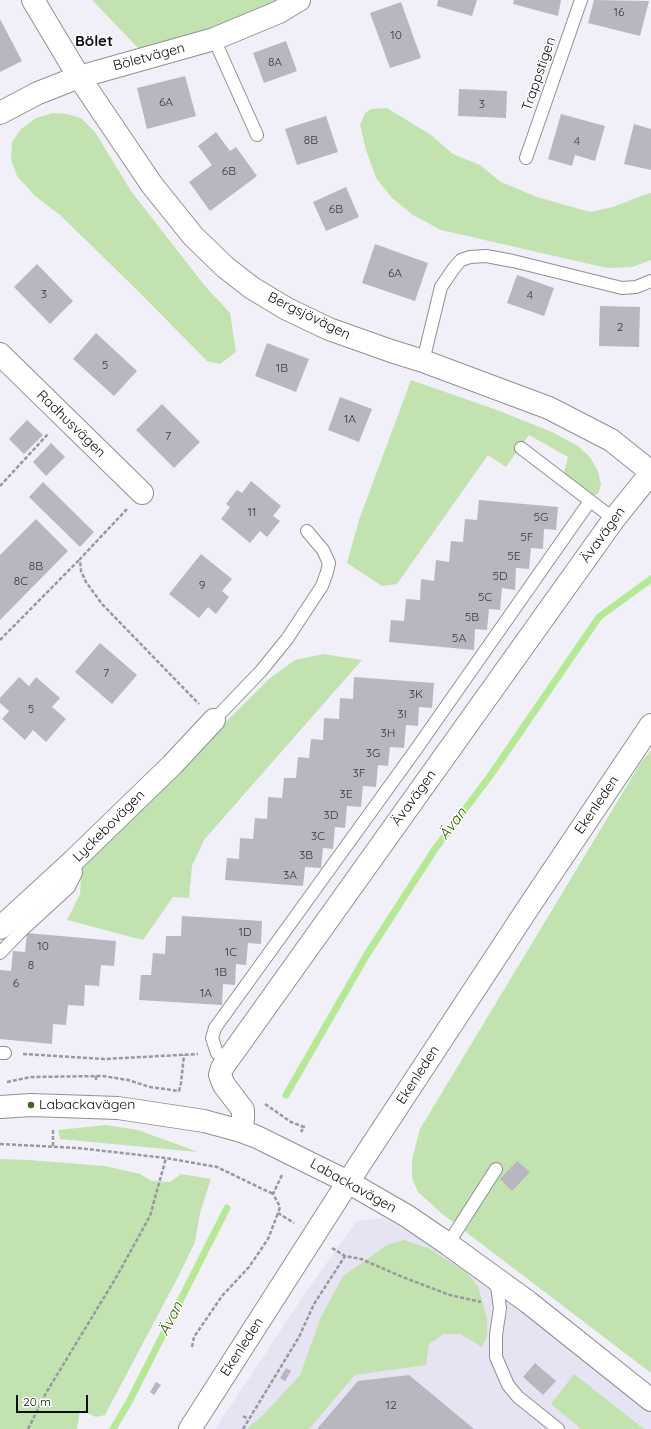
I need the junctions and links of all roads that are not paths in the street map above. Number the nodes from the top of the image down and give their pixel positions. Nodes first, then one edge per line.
1 (33, 0) edge
2 (299, 0) edge
3 (581, 0) edge
4 (214, 40) junction
5 (79, 76) junction
6 (0, 113) edge
7 (257, 135) dead end
8 (526, 158) dead end
9 (651, 280) edge
10 (0, 354) edge
11 (423, 360) junction
12 (521, 448) dead end
13 (651, 472) edge
14 (142, 493) road end
15 (590, 501) junction
16 (614, 519) junction
17 (307, 531) dead end
18 (214, 720) joint
19 (651, 725) edge
20 (74, 860) junction
21 (0, 928) edge
22 (0, 953) edge
23 (223, 1056) junction
24 (0, 1107) edge
25 (241, 1131) junction
26 (496, 1170) dead end
27 (348, 1182) junction
28 (448, 1244) junction
29 (496, 1279) junction
30 (651, 1400) edge
31 (190, 1429) edge
32 (558, 1429) edge

1 - 5 street, Bergsjövägen
2 - 4 street, Böletvägen
3 - 8 lane, Trappstigen
4 - 5 street, Böletvägen
4 - 7 lane
5 - 6 street, Böletvägen
5 - 11 street, Bergsjövägen
9 - 11 lane
10 - 14 street, Radhusvägen
11 - 13 street, Bergsjövägen
12 - 15 lane
13 - 16 street, Ävavägen
15 - 16 lane
15 - 23 lane
16 - 23 street, Ävavägen
17 - 18 lane
18 - 20 street, Lyckebovägen
19 - 27 street, Ekenleden
20 - 21 street, Lyckebovägen
20 - 22 lane
23 - 25 street, Ävavägen
24 - 25 street, Labackavägen
25 - 27 street, Labackavägen
26 - 28 lane
27 - 28 street, Labackavägen
27 - 31 street, Ekenleden
28 - 29 street, Labackavägen
29 - 30 street, Labackavägen
29 - 32 lane

